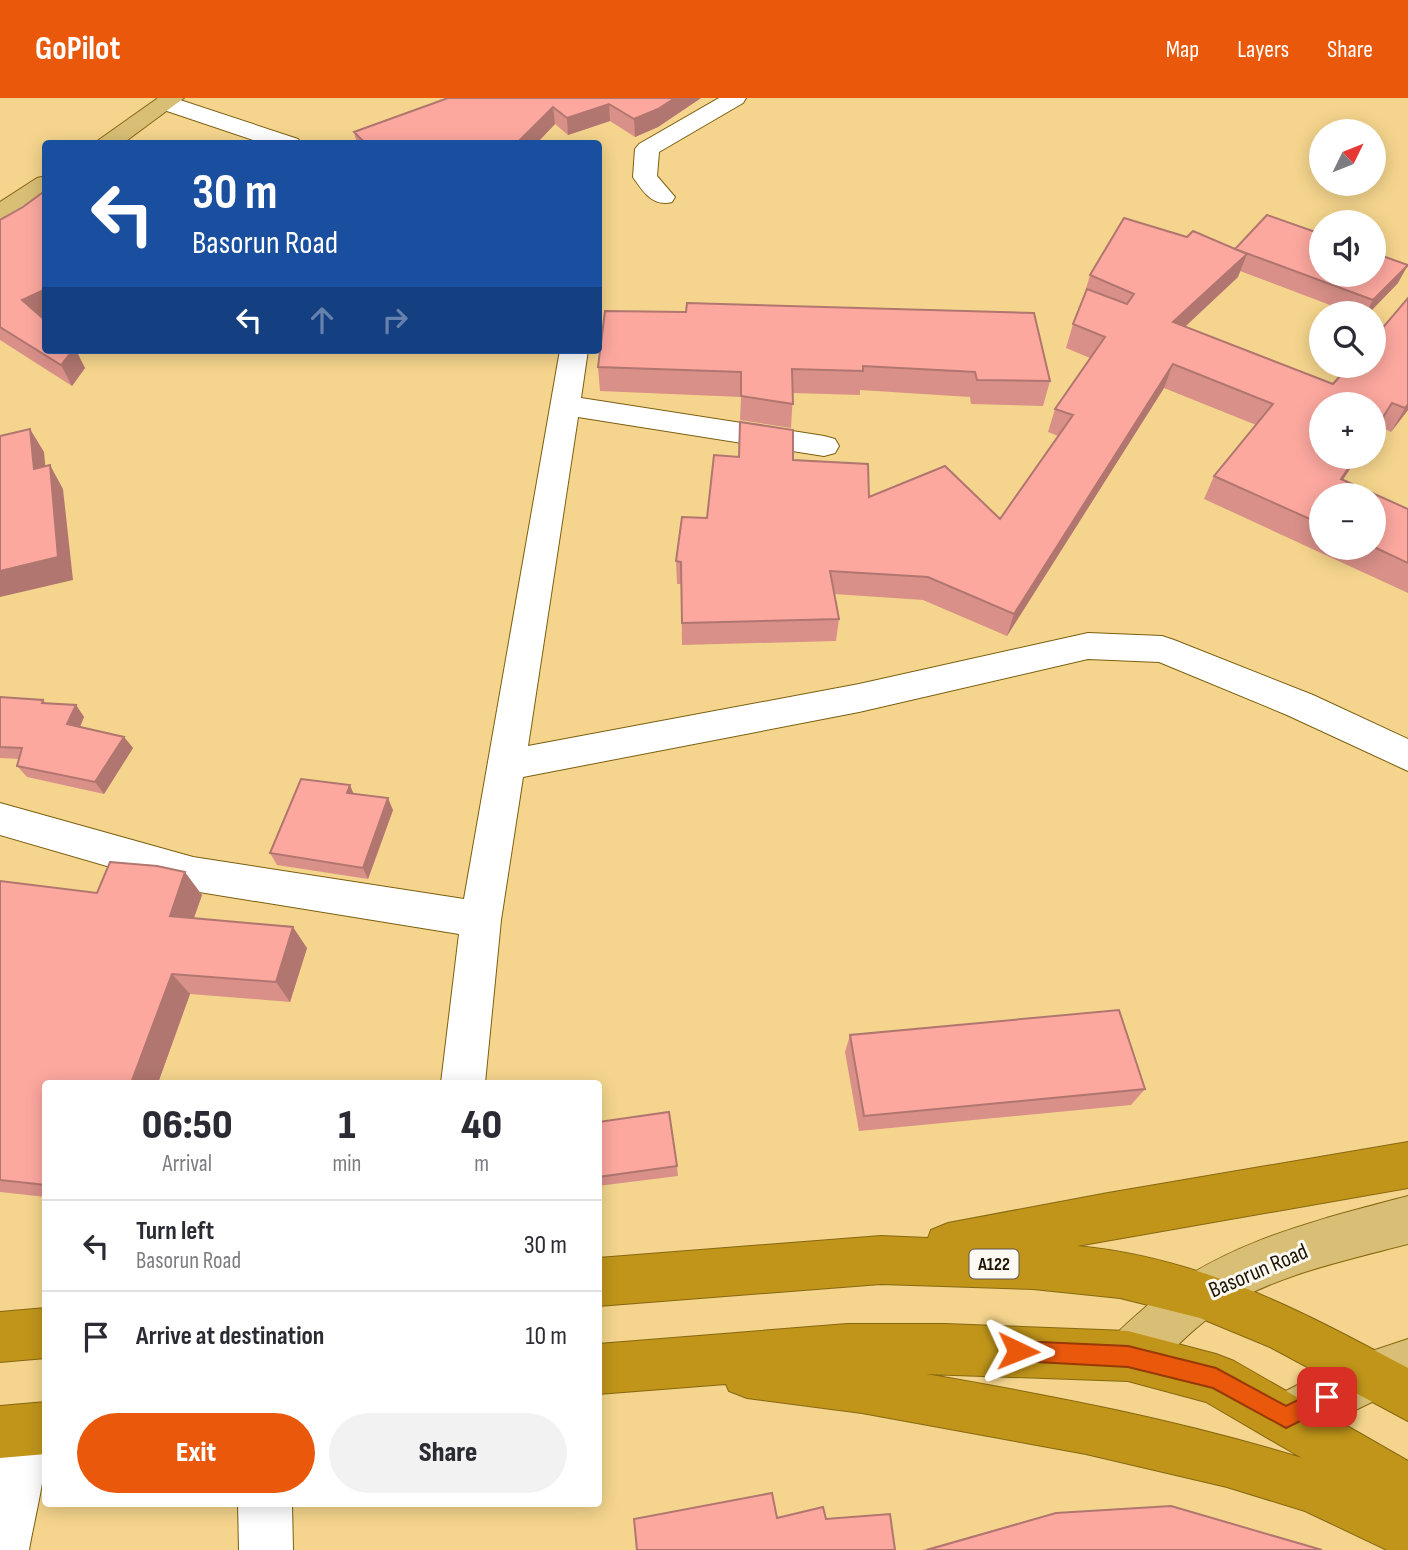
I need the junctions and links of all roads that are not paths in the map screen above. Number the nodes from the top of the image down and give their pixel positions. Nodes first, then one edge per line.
1 (735, 98) edge
2 (170, 101) edge
3 (111, 140) edge
4 (279, 140) edge
5 (42, 186) edge
6 (663, 197) dead end
7 (0, 213) edge
8 (573, 354) edge
9 (565, 405) junction
10 (824, 446) dead end
11 (1408, 756) edge
12 (508, 765) junction
13 (0, 819) edge
14 (481, 920) junction
15 (463, 1080) edge
16 (1408, 1165) edge
17 (1408, 1220) edge
18 (881, 1260) junction
19 (602, 1282) edge
20 (1200, 1294) junction
21 (42, 1333) edge
22 (0, 1337) edge
23 (1128, 1356) junction
24 (679, 1363) junction
25 (602, 1369) edge
26 (1395, 1379) edge
27 (1286, 1418) junction
28 (23, 1430) edge
29 (1408, 1490) edge
30 (265, 1507) edge
31 (1408, 1532) edge
32 (2, 1550) edge
33 (265, 1550) edge

1 - 6 street
2 - 3 main road
2 - 4 street
5 - 7 main road
8 - 9 street
9 - 10 street
9 - 12 street
11 - 12 street
12 - 14 street
13 - 14 street
14 - 15 street
16 - 18 highway
17 - 20 main road, Basorun Road
18 - 19 highway, A122
18 - 20 highway, A122
20 - 23 main road, Basorun Road
20 - 26 highway, A122
21 - 22 highway
23 - 24 highway
23 - 27 highway
24 - 25 highway
24 - 31 highway
26 - 27 main road
27 - 29 highway
28 - 32 street
30 - 33 street

